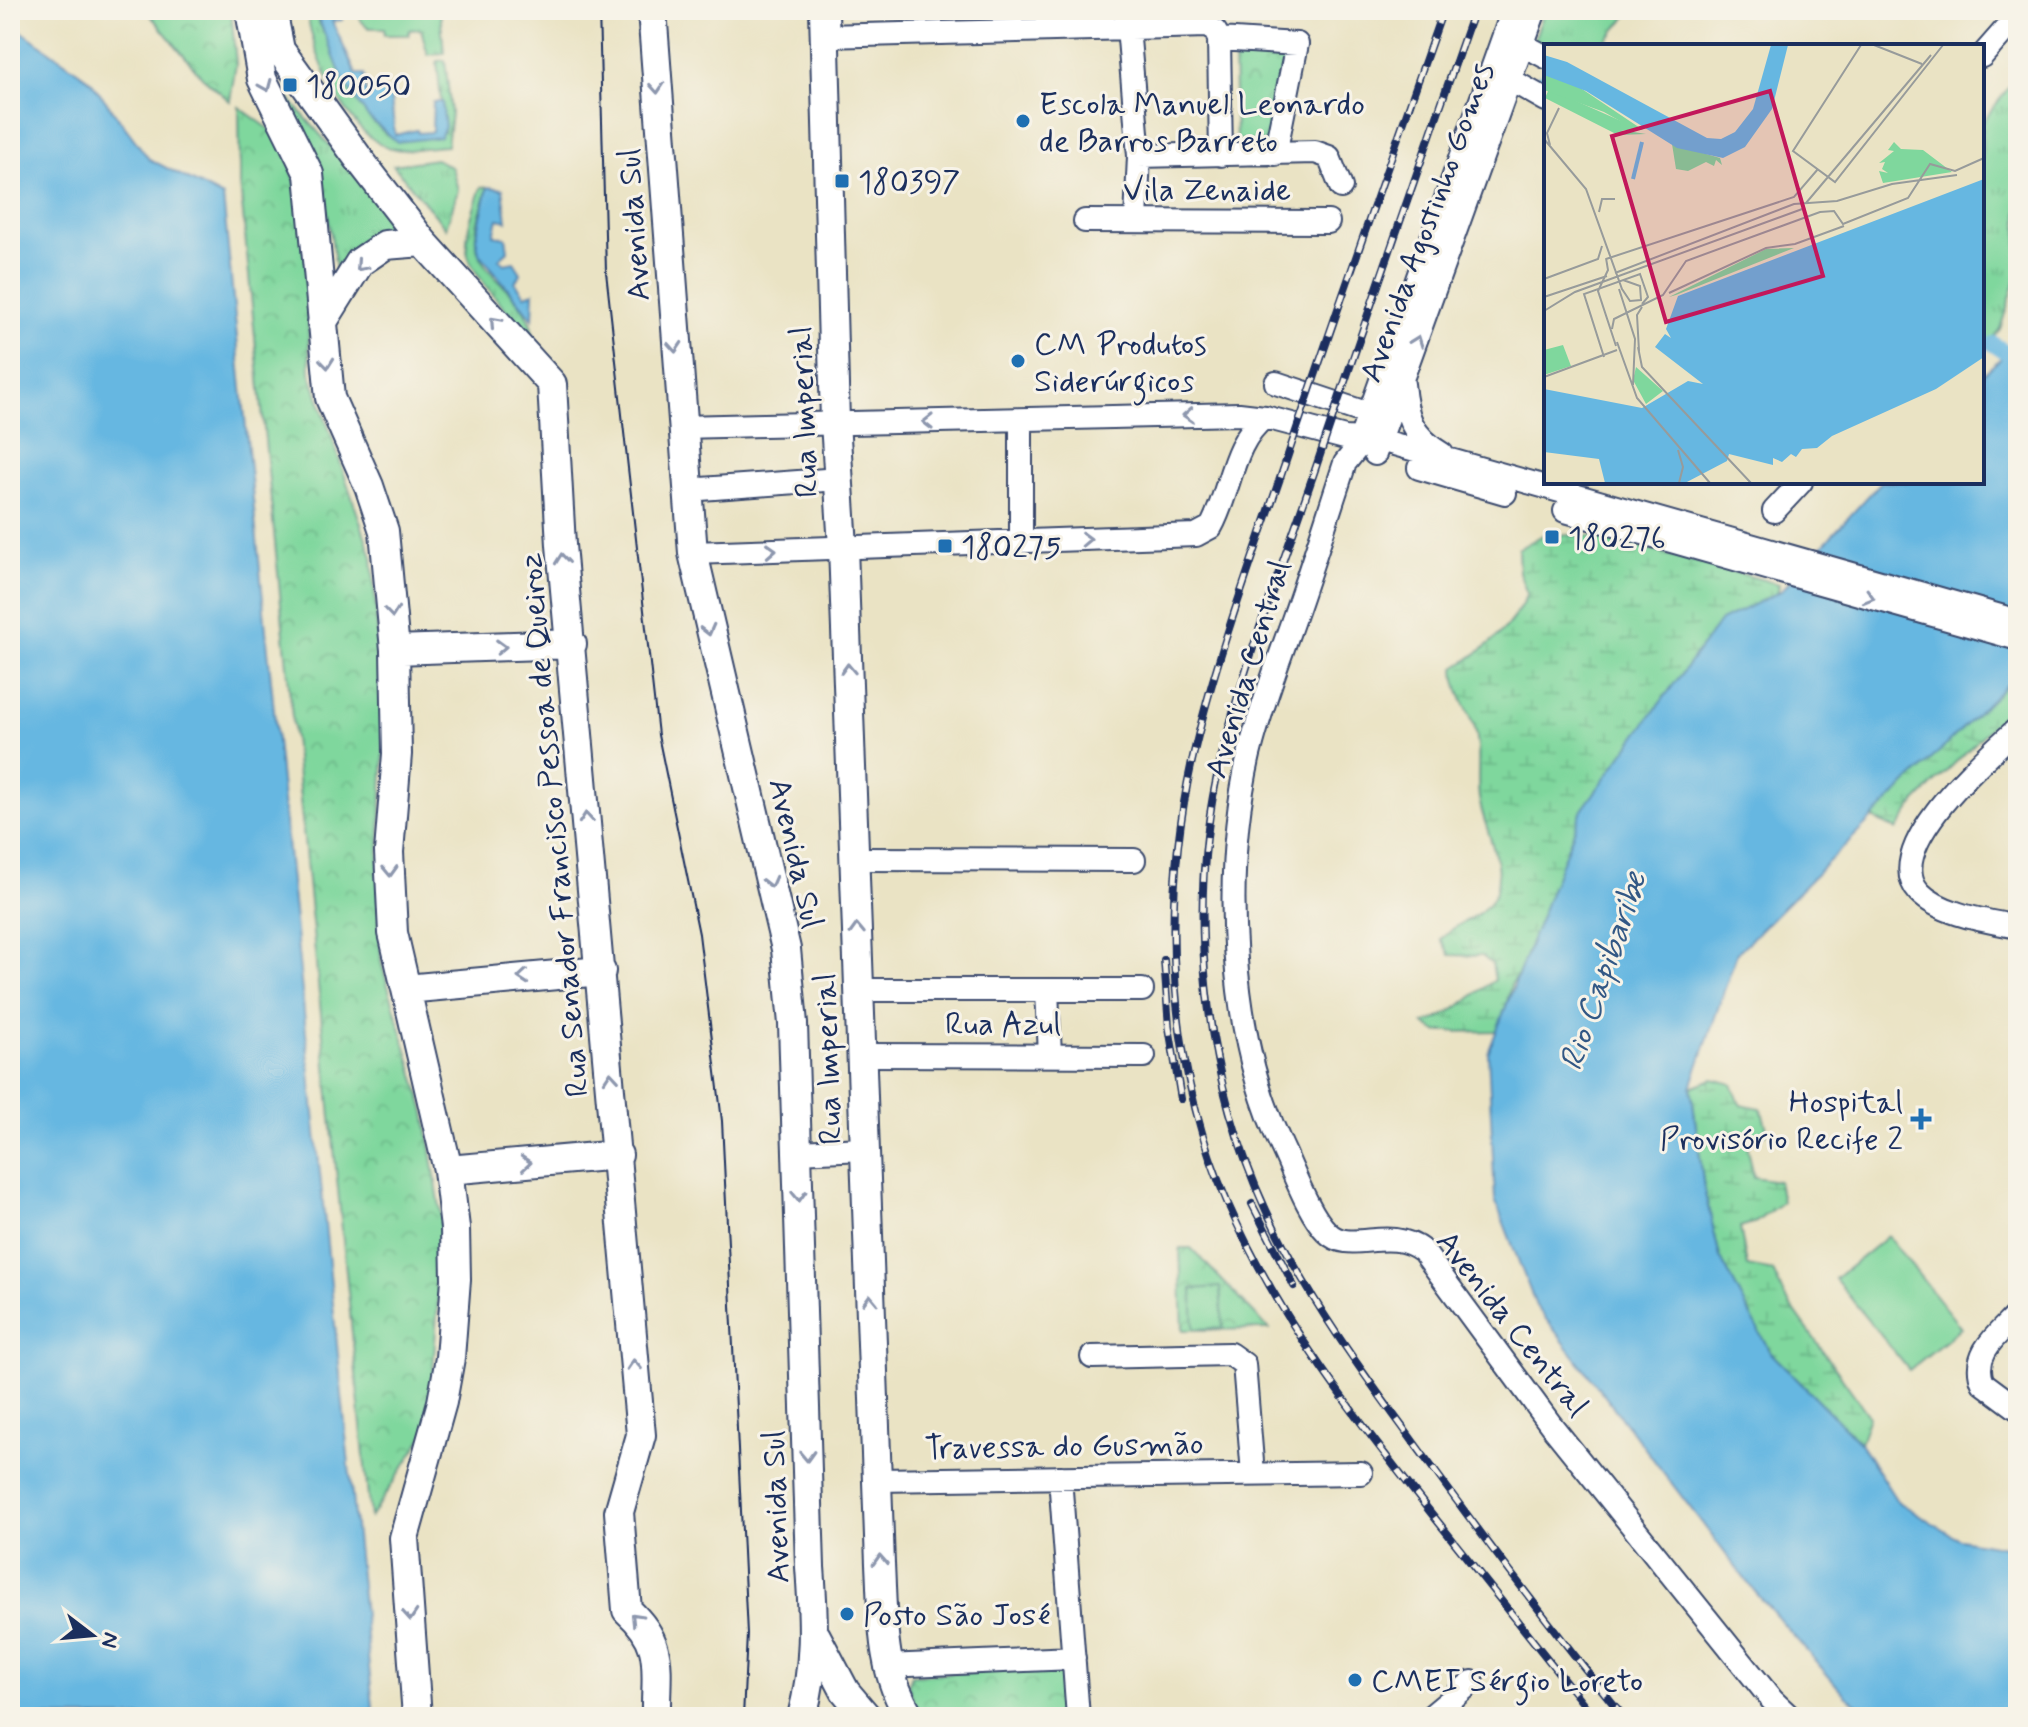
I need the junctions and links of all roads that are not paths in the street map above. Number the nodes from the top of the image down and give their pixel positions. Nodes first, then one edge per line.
1 (250, 10) edge
2 (272, 10) edge
3 (652, 10) edge
4 (1513, 10) edge
5 (1535, 10) edge
6 (2018, 15) edge
7 (824, 23) edge
8 (1128, 27) junction
9 (1219, 39) junction
10 (1515, 40) junction
11 (1984, 54) edge
12 (1544, 56) edge
13 (1493, 69) junction
14 (1513, 81) junction
15 (1544, 99) edge
16 (1275, 154) junction
17 (1221, 155) junction
18 (1139, 156) junction
19 (1341, 187) dead end
20 (1136, 220) junction
21 (1085, 221) dead end
22 (1328, 222) dead end
23 (423, 242) junction
24 (322, 323) junction
25 (1402, 381) junction
26 (1276, 383) dead end
27 (1369, 414) junction
28 (1265, 417) junction
29 (835, 422) junction
30 (1021, 422) junction
31 (681, 427) junction
32 (1363, 443) junction
33 (1472, 467) junction
34 (839, 479) junction
35 (1500, 484) junction
36 (1799, 484) edge
37 (687, 490) junction
38 (1774, 511) dead end
39 (1021, 541) junction
40 (843, 547) junction
41 (693, 553) junction
42 (2018, 621) edge
43 (2018, 639) edge
44 (572, 644) junction
45 (395, 650) junction
46 (2018, 728) edge
47 (854, 859) junction
48 (1134, 860) dead end
49 (2018, 927) edge
50 (601, 971) junction
51 (406, 989) junction
52 (859, 990) junction
53 (1142, 990) dead end
54 (1047, 991) junction
55 (861, 1055) junction
56 (1050, 1055) junction
57 (1144, 1056) dead end
58 (865, 1149) junction
59 (797, 1152) junction
60 (618, 1155) junction
61 (448, 1170) junction
62 (2018, 1313) edge
63 (1092, 1357) dead end
64 (2018, 1409) edge
65 (1361, 1473) dead end
66 (1253, 1474) junction
67 (1060, 1477) junction
68 (877, 1480) junction
69 (815, 1636) junction
70 (1074, 1658) junction
71 (886, 1666) junction
72 (1472, 1682) dead end
73 (417, 1717) edge
74 (656, 1717) edge
75 (802, 1717) edge
76 (867, 1717) edge
77 (910, 1717) edge
78 (1078, 1717) edge
79 (1430, 1717) edge
80 (1790, 1717) edge

1 -> 24 main road
2 - 23 main road, Rua Senador Francisco Pessoa de Queiroz
3 -> 31 main road, Avenida Sul
4 - 10 street, Avenida Agostinho Gomes
5 - 10 street, Avenida Agostinho Gomes
6 - 11 street
7 - 8 street
7 - 29 main road, Rua Imperial
8 - 9 street
8 - 18 street
9 - 16 street
9 - 17 street
10 - 12 street
10 - 13 street, Avenida Agostinho Gomes
10 - 14 street, Avenida Agostinho Gomes
13 - 14 street
13 - 27 street, Avenida Agostinho Gomes
14 - 15 street
25 -> 14 street, Avenida Agostinho Gomes
16 - 17 street
16 - 19 street
17 - 18 street
18 - 20 street
20 - 21 street, Vila Zenaide
20 - 22 street, Vila Zenaide
23 -> 24 main road
44 -> 23 main road, Rua Senador Francisco Pessoa de Queiroz
24 -> 45 main road
25 - 32 street, Avenida Agostinho Gomes
25 - 33 street
26 - 27 street
27 - 32 street, Avenida Agostinho Gomes
28 -> 30 street
28 - 32 street
39 -> 28 street
30 -> 29 street
29 - 31 street
29 - 34 main road, Rua Imperial
30 - 39 street
31 - 37 main road, Avenida Sul
32 - 33 street
32 - 35 street
32 - 80 street, Avenida Central
33 - 35 street
34 - 37 street
34 - 40 main road, Rua Imperial
35 - 42 street
35 -> 43 street
36 - 38 street
37 - 41 main road, Avenida Sul
39 - 40 street
41 -> 40 street
47 -> 40 main road, Rua Imperial
41 -> 59 main road, Avenida Sul
45 -> 44 main road
50 -> 44 main road, Rua Senador Francisco Pessoa de Queiroz
45 -> 51 main road
46 - 49 street
47 - 48 street
52 -> 47 main road, Rua Imperial
50 -> 51 main road
60 -> 50 main road, Rua Senador Francisco Pessoa de Queiroz
51 - 61 main road
52 - 54 street
52 - 55 main road, Rua Imperial
53 - 54 street
54 - 56 street
55 - 56 street, Rua Azul
55 - 58 main road, Rua Imperial
56 - 57 street, Rua Azul
58 - 59 street
68 -> 58 main road, Rua Imperial
59 -> 69 main road, Avenida Sul
61 -> 60 main road
74 -> 60 main road, Rua Senador Francisco Pessoa de Queiroz
61 -> 73 main road
62 - 64 street
63 - 66 street, Travessa do Gusmão
65 - 66 street, Travessa do Gusmão
66 - 67 street, Travessa do Gusmão
67 - 68 street, Travessa do Gusmão
67 - 70 street
71 -> 68 main road, Rua Imperial
69 - 75 main road, Avenida Sul
69 - 76 main road
70 - 71 street
70 - 78 street
71 - 77 main road, Rua Imperial
72 - 79 street

